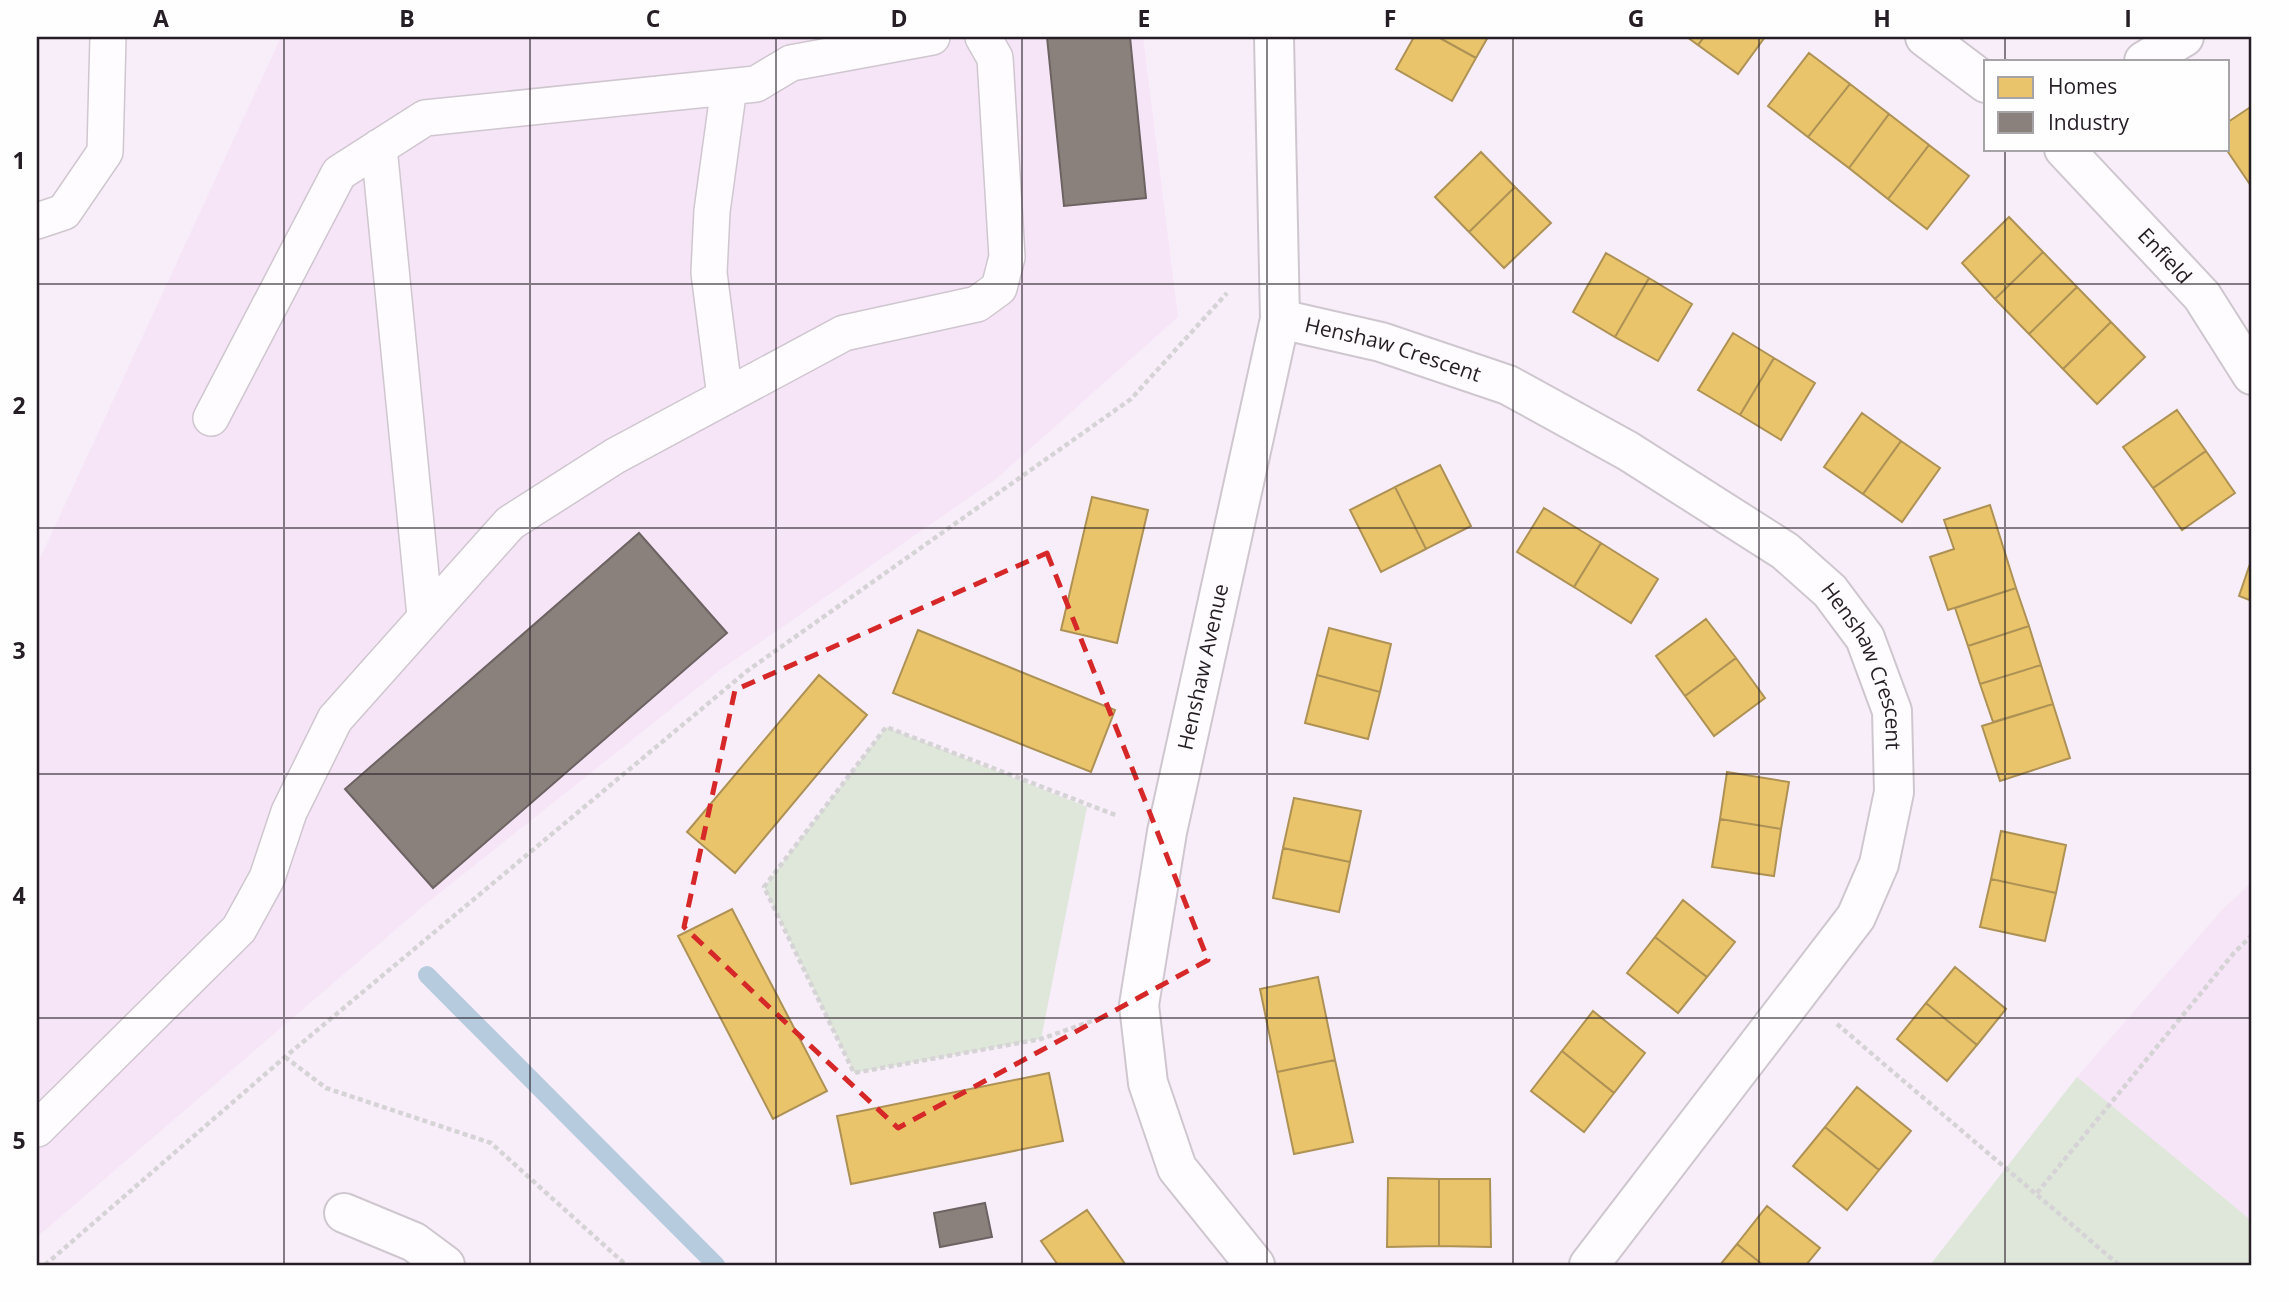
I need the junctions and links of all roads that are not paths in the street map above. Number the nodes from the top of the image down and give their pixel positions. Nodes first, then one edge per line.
1 (108, 37) edge
2 (932, 37) edge
3 (983, 37) edge
4 (1274, 37) edge
5 (1925, 37) edge
6 (2184, 37) edge
7 (2146, 60) edge
8 (1984, 81) edge
9 (729, 87) junction
10 (379, 147) junction
11 (2065, 150) edge
12 (37, 220) edge
13 (1280, 319) junction
14 (2252, 375) edge
15 (726, 397) junction
16 (211, 418) dead end
17 (425, 615) junction
18 (37, 1129) edge
19 (344, 1213) dead end
20 (445, 1265) edge
21 (1255, 1265) edge
22 (1588, 1265) edge

1 - 12 lane
2 - 9 lane
3 - 15 lane
4 - 13 street, Henshaw Avenue
5 - 8 street
6 - 7 street
9 - 10 lane
9 - 15 lane
10 - 16 lane
10 - 17 lane
11 - 14 street, Enfield
13 - 21 street, Henshaw Avenue
13 - 22 street, Henshaw Crescent
15 - 17 lane
17 - 18 lane
19 - 20 street

